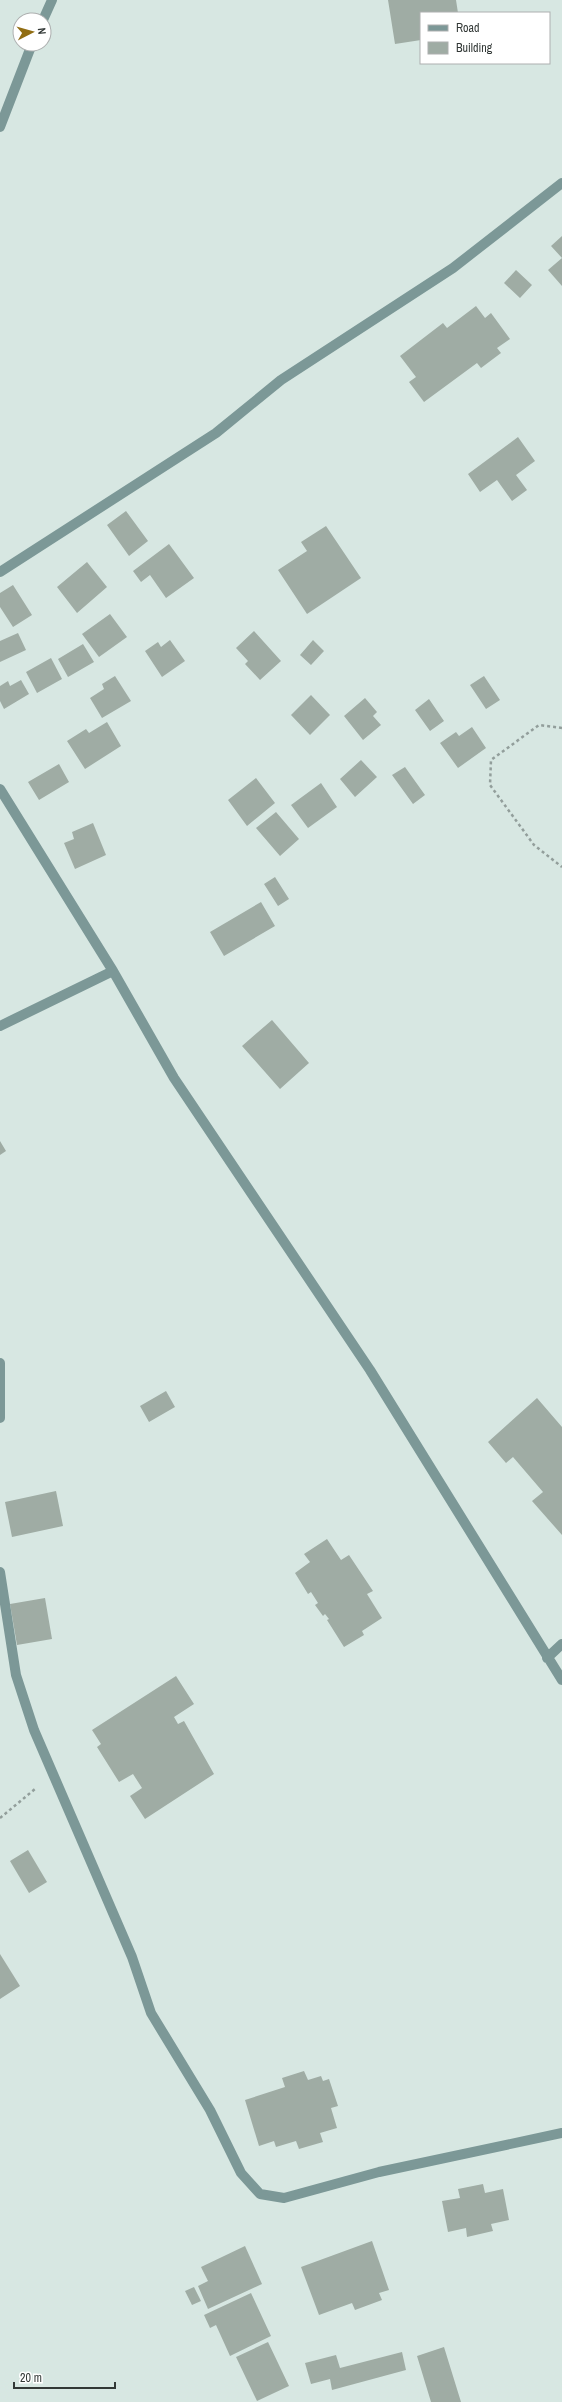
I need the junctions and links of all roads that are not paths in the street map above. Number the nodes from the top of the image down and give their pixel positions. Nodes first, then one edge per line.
1 (52, 0) edge
2 (47, 12) edge
3 (29, 52) edge
4 (0, 127) edge
5 (562, 183) edge
6 (0, 572) edge
7 (0, 789) edge
8 (113, 971) junction
9 (0, 1026) edge
10 (0, 1363) edge
11 (0, 1418) edge
12 (0, 1572) edge
13 (562, 1644) edge
14 (547, 1658) junction
15 (562, 1680) edge
16 (562, 2133) edge

1 - 2 street
3 - 4 street
5 - 6 street
7 - 8 street
8 - 9 street
8 - 14 street
10 - 11 street
12 - 16 street
13 - 14 street
14 - 15 street

